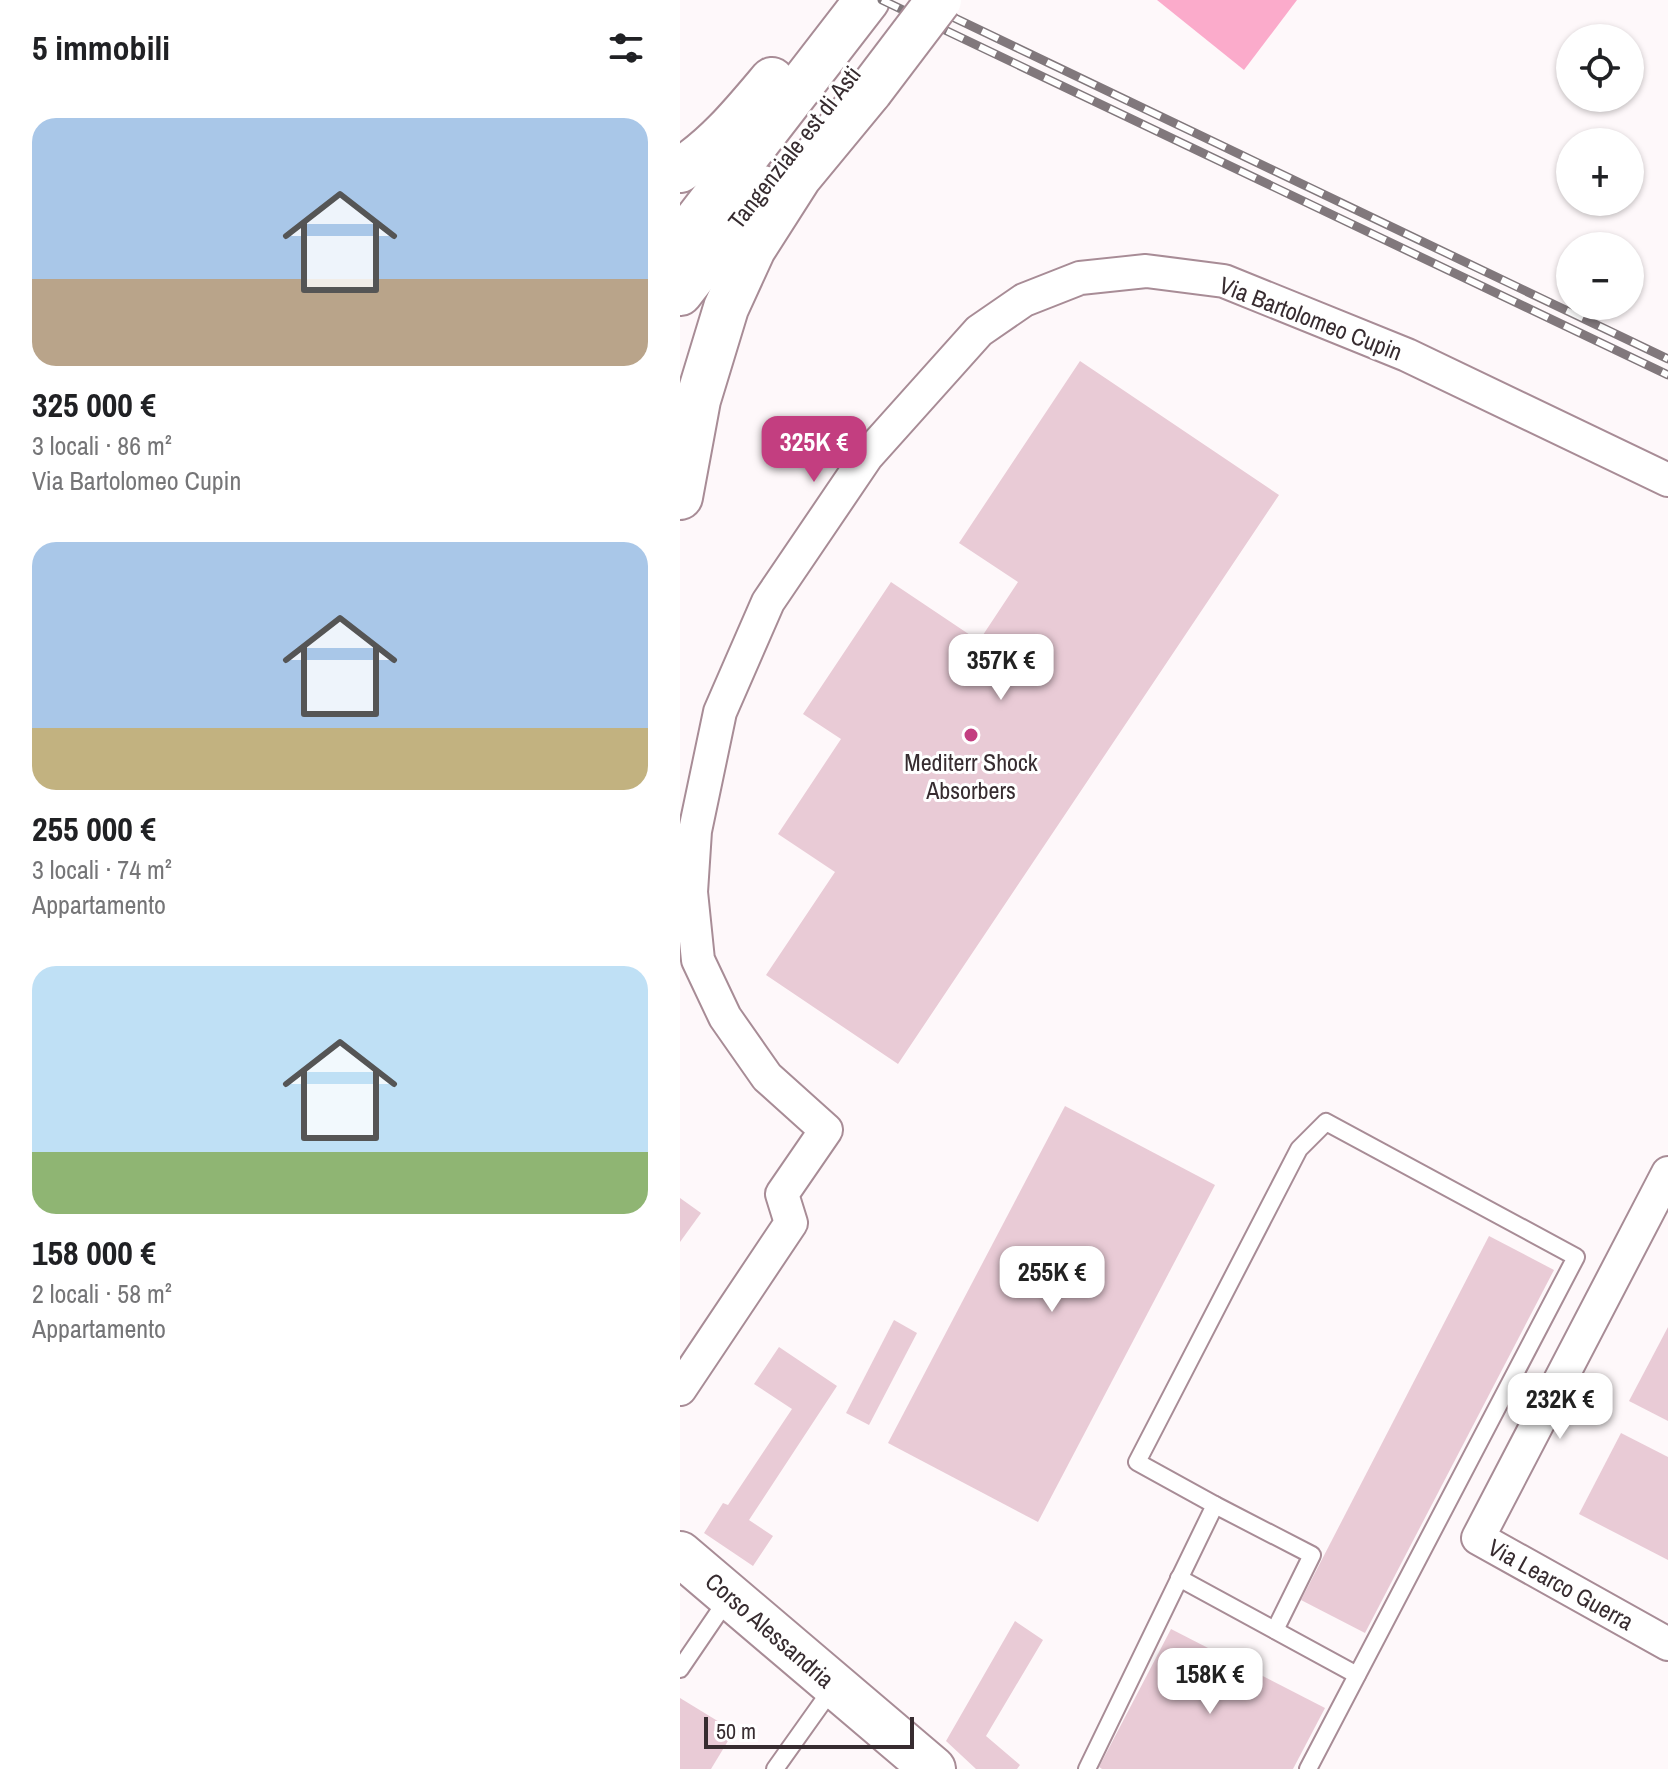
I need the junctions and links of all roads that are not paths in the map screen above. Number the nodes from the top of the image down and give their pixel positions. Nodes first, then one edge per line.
1 (835, 0) edge
2 (867, 0) edge
3 (907, 0) edge
4 (939, 0) edge
5 (833, 71) junction
6 (680, 170) edge
7 (680, 242) edge
8 (680, 293) edge
9 (1668, 480) edge
10 (680, 497) edge
11 (1668, 1173) edge
12 (680, 1389) edge
13 (1215, 1505) junction
14 (680, 1554) edge
15 (1179, 1578) junction
16 (730, 1596) junction
17 (1275, 1630) junction
18 (1668, 1644) edge
19 (680, 1669) edge
20 (1357, 1675) junction
21 (834, 1686) junction
22 (775, 1769) edge
23 (933, 1769) edge
24 (1087, 1769) edge
25 (1308, 1769) edge

1 - 5 main road
2 - 5 main road, Tangenziale est di Asti
3 - 5 main road, Tangenziale est di Asti
4 - 5 main road, bridge
5 - 6 main road
5 - 7 main road, Tangenziale est di Asti
5 - 8 main road, Tangenziale est di Asti
5 - 10 main road
9 - 12 street, Via Bartolomeo Cupin
11 - 18 street, Via Learco Guerra
13 - 15 lane
13 - 17 lane
13 - 20 lane
14 - 16 main road, Corso Alessandria
15 - 17 lane
15 - 24 lane
16 - 19 lane
16 - 21 main road, Corso Alessandria
17 - 20 lane
20 - 25 lane
21 - 22 lane
21 - 23 main road, Corso Alessandria

